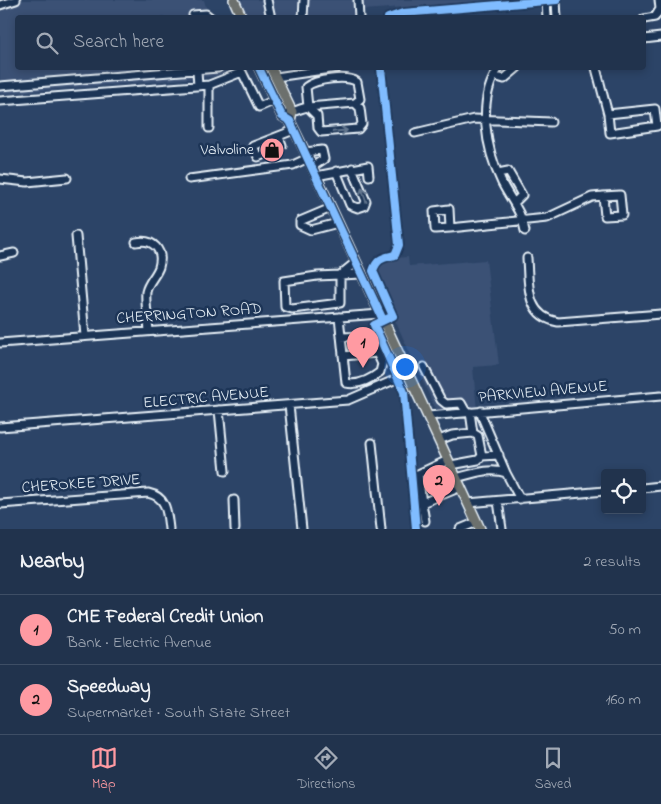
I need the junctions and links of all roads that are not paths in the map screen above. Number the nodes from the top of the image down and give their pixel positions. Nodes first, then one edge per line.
1 (16, 0) edge
2 (228, 0) edge
3 (234, 0) edge
4 (240, 0) edge
5 (267, 0) edge
6 (304, 0) edge
7 (358, 0) edge
8 (546, 0) edge
9 (556, 0) edge
10 (658, 0) edge
11 (0, 6) edge
12 (193, 15) dead end
13 (207, 15) edge
14 (235, 15) edge
15 (241, 15) edge
16 (247, 15) edge
17 (270, 15) edge
18 (303, 15) edge
19 (359, 15) edge
20 (547, 15) edge
21 (557, 15) edge
22 (646, 19) edge
23 (661, 36) edge
24 (646, 39) edge
25 (204, 70) edge
26 (260, 70) edge
27 (266, 70) edge
28 (272, 70) edge
29 (295, 70) edge
30 (498, 70) edge
31 (515, 70) edge
32 (597, 70) edge
33 (197, 71) junction
34 (494, 76) junction
35 (276, 77) junction
36 (208, 85) junction
37 (0, 86) edge
38 (198, 86) junction
39 (269, 89) junction
40 (284, 96) junction
41 (0, 100) edge
42 (274, 100) junction
43 (355, 103) junction
44 (308, 107) junction
45 (608, 114) junction
46 (288, 116) junction
47 (486, 118) junction
48 (551, 122) dead end
49 (209, 128) dead end
50 (294, 130) junction
51 (415, 132) dead end
52 (278, 137) junction
53 (277, 148) dead end
54 (268, 152) dead end
55 (308, 159) junction
56 (352, 168) junction
57 (336, 171) junction
58 (498, 173) junction
59 (316, 176) junction
60 (369, 176) dead end
61 (67, 178) dead end
62 (0, 179) edge
63 (189, 179) dead end
64 (603, 196) dead end
65 (514, 203) junction
66 (331, 208) junction
67 (524, 221) junction
68 (338, 223) junction
69 (450, 228) dead end
70 (525, 231) dead end
71 (76, 236) dead end
72 (136, 242) dead end
73 (14, 254) dead end
74 (0, 256) edge
75 (527, 258) dead end
76 (356, 262) junction
77 (362, 274) junction
78 (340, 275) junction
79 (292, 308) junction
80 (380, 314) junction
81 (661, 314) edge
82 (338, 317) junction
83 (292, 320) junction
84 (149, 331) junction
85 (85, 336) junction
86 (341, 337) junction
87 (0, 343) edge
88 (377, 353) junction
89 (343, 356) junction
90 (424, 367) dead end
91 (408, 374) junction
92 (661, 396) edge
93 (289, 404) junction
94 (219, 410) junction
95 (481, 411) junction
96 (468, 412) junction
97 (428, 416) junction
98 (0, 427) edge
99 (473, 433) junction
100 (439, 440) junction
101 (372, 443) dead end
102 (499, 455) junction
103 (482, 456) junction
104 (449, 462) junction
105 (225, 471) dead end
106 (506, 473) junction
107 (456, 478) junction
108 (661, 486) edge
109 (461, 487) junction
110 (646, 488) edge
111 (601, 491) edge
112 (520, 498) junction
113 (234, 500) dead end
114 (498, 501) junction
115 (422, 503) junction
116 (0, 504) edge
117 (468, 504) junction
118 (425, 520) dead end
119 (479, 526) edge
120 (169, 529) edge
121 (235, 529) edge
122 (302, 529) edge
123 (381, 529) edge
124 (462, 529) edge
125 (502, 529) edge

1 - 11 street
2 - 14 main road
3 - 15 main road
4 - 16 main road
5 - 17 street
6 - 18 street
7 - 19 street
8 - 20 street
9 - 21 street
10 - 22 street
12 - 13 street
23 - 24 street
25 - 33 street
26 - 39 main road
27 - 40 main road
28 - 35 main road
29 - 35 street
30 - 34 street
31 - 34 street
32 - 45 street
33 - 37 street
33 - 38 street
34 - 47 street
35 - 40 main road
36 - 38 street
36 - 42 street
36 - 49 street
38 - 41 street
39 - 42 main road
39 - 46 main road
40 - 46 main road
42 - 46 main road
43 - 44 street
44 -> 43 street
43 - 44 street
44 - 46 street
45 - 45 street
46 - 50 main road
47 - 48 street
47 - 51 street
47 - 58 street
50 - 52 street
50 - 55 main road
52 - 53 street
52 - 54 street
55 - 59 main road
55 - 63 street
56 - 57 street
57 -> 56 street
56 - 60 street
57 - 59 street
58 - 65 street
58 - 65 street
59 - 66 main road
61 - 62 street
64 - 67 street
65 - 67 street
66 - 68 main road
66 - 68 street
67 - 69 street
67 - 70 street
68 - 76 main road
71 - 85 street
72 - 84 street
73 - 74 street
75 - 81 street
76 - 77 main road
76 - 78 street
77 - 78 street
77 - 80 main road
78 - 79 street
78 - 79 street
79 - 83 street
80 - 82 street, CHERRINGTON ROAD
80 - 91 main road
82 - 83 street, CHERRINGTON ROAD
82 - 86 street
83 - 84 street, CHERRINGTON ROAD
84 - 85 street, CHERRINGTON ROAD
85 - 87 street, CHERRINGTON ROAD
86 - 88 street
86 - 89 street
88 - 89 street
88 - 89 street
90 - 96 street
91 - 93 street, ELECTRIC AVENUE
91 - 97 main road
92 - 95 street, PARKVIEW AVENUE
93 - 94 street, ELECTRIC AVENUE
93 - 122 street
94 - 98 street, ELECTRIC AVENUE
94 - 105 street
95 - 96 street, PARKVIEW AVENUE
95 - 102 street
96 - 97 street, PARKVIEW AVENUE
96 - 99 street
97 - 100 main road
99 - 100 street
99 - 103 street
100 - 104 main road
101 - 123 street
102 - 103 street
102 - 106 street
103 - 104 street
104 - 107 main road
104 - 115 street
106 - 107 street
106 - 112 street
107 - 109 main road
108 - 110 street
109 - 115 street
109 - 117 main road
111 - 112 street
112 - 114 street
113 - 121 street
114 - 117 street
114 - 125 street
115 - 118 street
116 - 120 street, CHEROKEE DRIVE
117 - 119 main road
119 - 124 street

